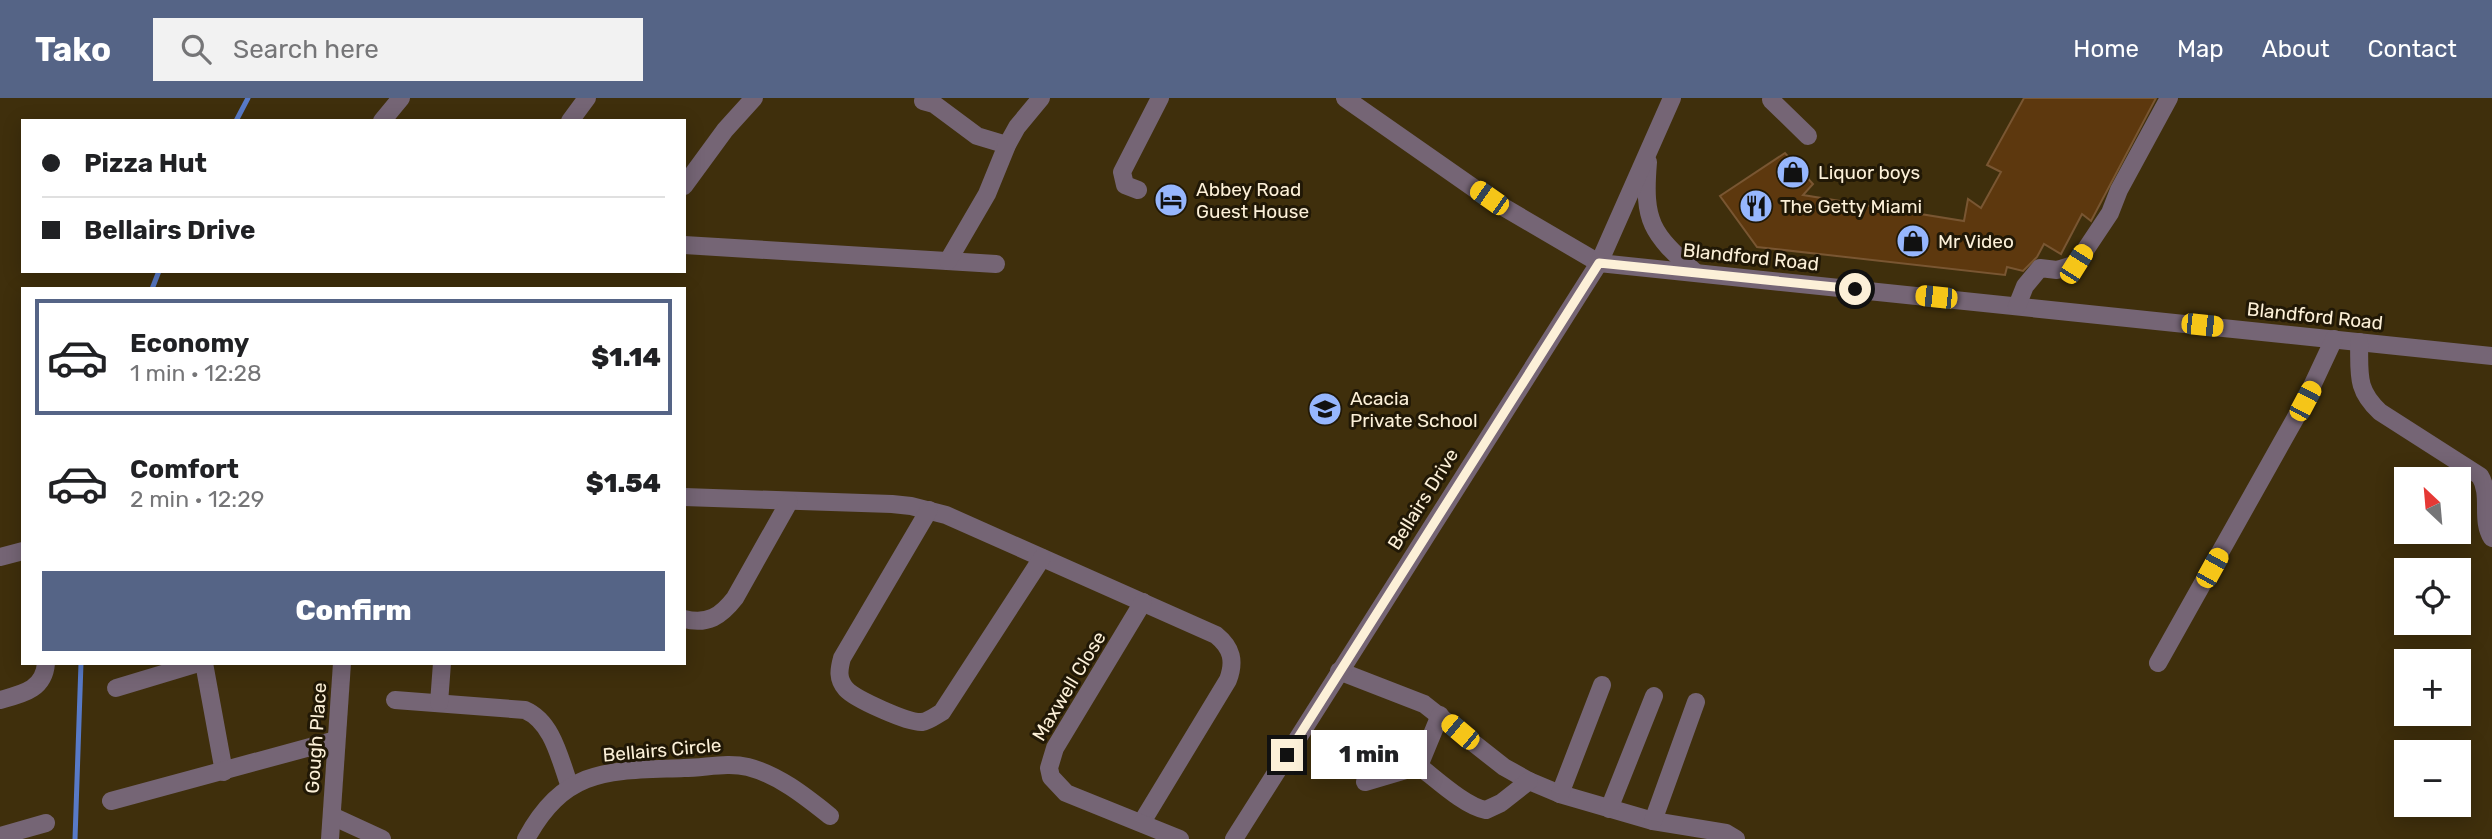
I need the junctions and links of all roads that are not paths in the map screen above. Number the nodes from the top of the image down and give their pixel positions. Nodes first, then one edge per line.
1 (401, 98) edge
2 (587, 98) edge
3 (754, 98) edge
4 (1041, 98) edge
5 (1160, 98) edge
6 (1345, 98) edge
7 (1671, 98) edge
8 (2169, 98) edge
9 (1771, 100) dead end
10 (923, 102) dead end
11 (384, 119) edge
12 (571, 119) edge
13 (1808, 136) dead end
14 (1650, 144) junction
15 (1007, 145) junction
16 (686, 183) edge
17 (1138, 190) dead end
18 (686, 245) edge
19 (948, 261) junction
20 (1599, 263) junction
21 (996, 264) dead end
22 (1695, 272) junction
23 (2017, 306) junction
24 (2334, 339) junction
25 (2359, 342) junction
26 (2492, 356) edge
27 (686, 497) edge
28 (789, 502) junction
29 (929, 510) junction
30 (2492, 538) edge
31 (21, 552) edge
32 (0, 557) edge
33 (1042, 558) junction
34 (1143, 602) junction
35 (686, 619) edge
36 (2158, 663) dead end
37 (46, 665) edge
38 (194, 665) edge
39 (201, 665) edge
40 (342, 665) edge
41 (442, 665) edge
42 (1339, 671) junction
43 (1602, 685) dead end
44 (116, 688) dead end
45 (1654, 696) dead end
46 (0, 700) edge
47 (396, 700) dead end
48 (1696, 702) dead end
49 (439, 703) junction
50 (1440, 715) junction
51 (336, 740) junction
52 (1419, 766) junction
53 (224, 772) junction
54 (1529, 781) junction
55 (1365, 782) dead end
56 (570, 787) junction
57 (1560, 794) junction
58 (111, 801) dead end
59 (1609, 809) junction
60 (332, 816) junction
61 (830, 816) dead end
62 (1653, 821) junction
63 (1142, 822) junction
64 (46, 823) dead end
65 (0, 836) edge
66 (330, 839) edge
67 (382, 839) edge
68 (526, 839) edge
69 (1180, 839) edge
70 (1234, 839) edge
71 (1736, 839) edge

1 - 11 street
2 - 12 street
3 - 16 street
4 - 15 street
5 - 17 street
6 - 20 street, Blandford Road
7 - 14 street, Bellairs Drive
8 - 23 street
9 - 13 street
10 - 15 street
14 - 20 street, Bellairs Drive
14 - 22 street
15 - 19 street
18 - 19 street
19 - 21 street
20 - 22 street, Blandford Road
20 - 42 street, Bellairs Drive
22 - 23 street, Blandford Road
23 - 24 street, Blandford Road
24 - 25 street, Blandford Road
24 - 36 street
25 - 26 street, Blandford Road
25 - 30 street
27 - 28 street
28 - 29 street
28 - 35 street
29 - 33 street
29 - 33 street
31 - 32 street
33 - 34 street
34 - 63 street
34 - 63 street, Maxwell Close
37 - 46 street
38 - 44 street
39 - 53 street
40 - 51 street, Gough Place
41 - 49 street
42 - 50 street
42 - 70 street, Bellairs Drive
43 - 57 street
45 - 59 street
47 - 49 street
48 - 62 street
49 - 56 street
50 - 52 street
50 - 54 street
51 - 53 street
51 - 60 street, Gough Place
52 - 54 street
52 - 55 street
53 - 58 street
54 - 57 street
56 - 61 street, Bellairs Circle
56 - 68 street, Bellairs Circle
57 - 59 street
59 - 62 street
60 - 66 street, Gough Place
60 - 67 street
62 - 71 street
63 - 69 street, Maxwell Close
64 - 65 street

